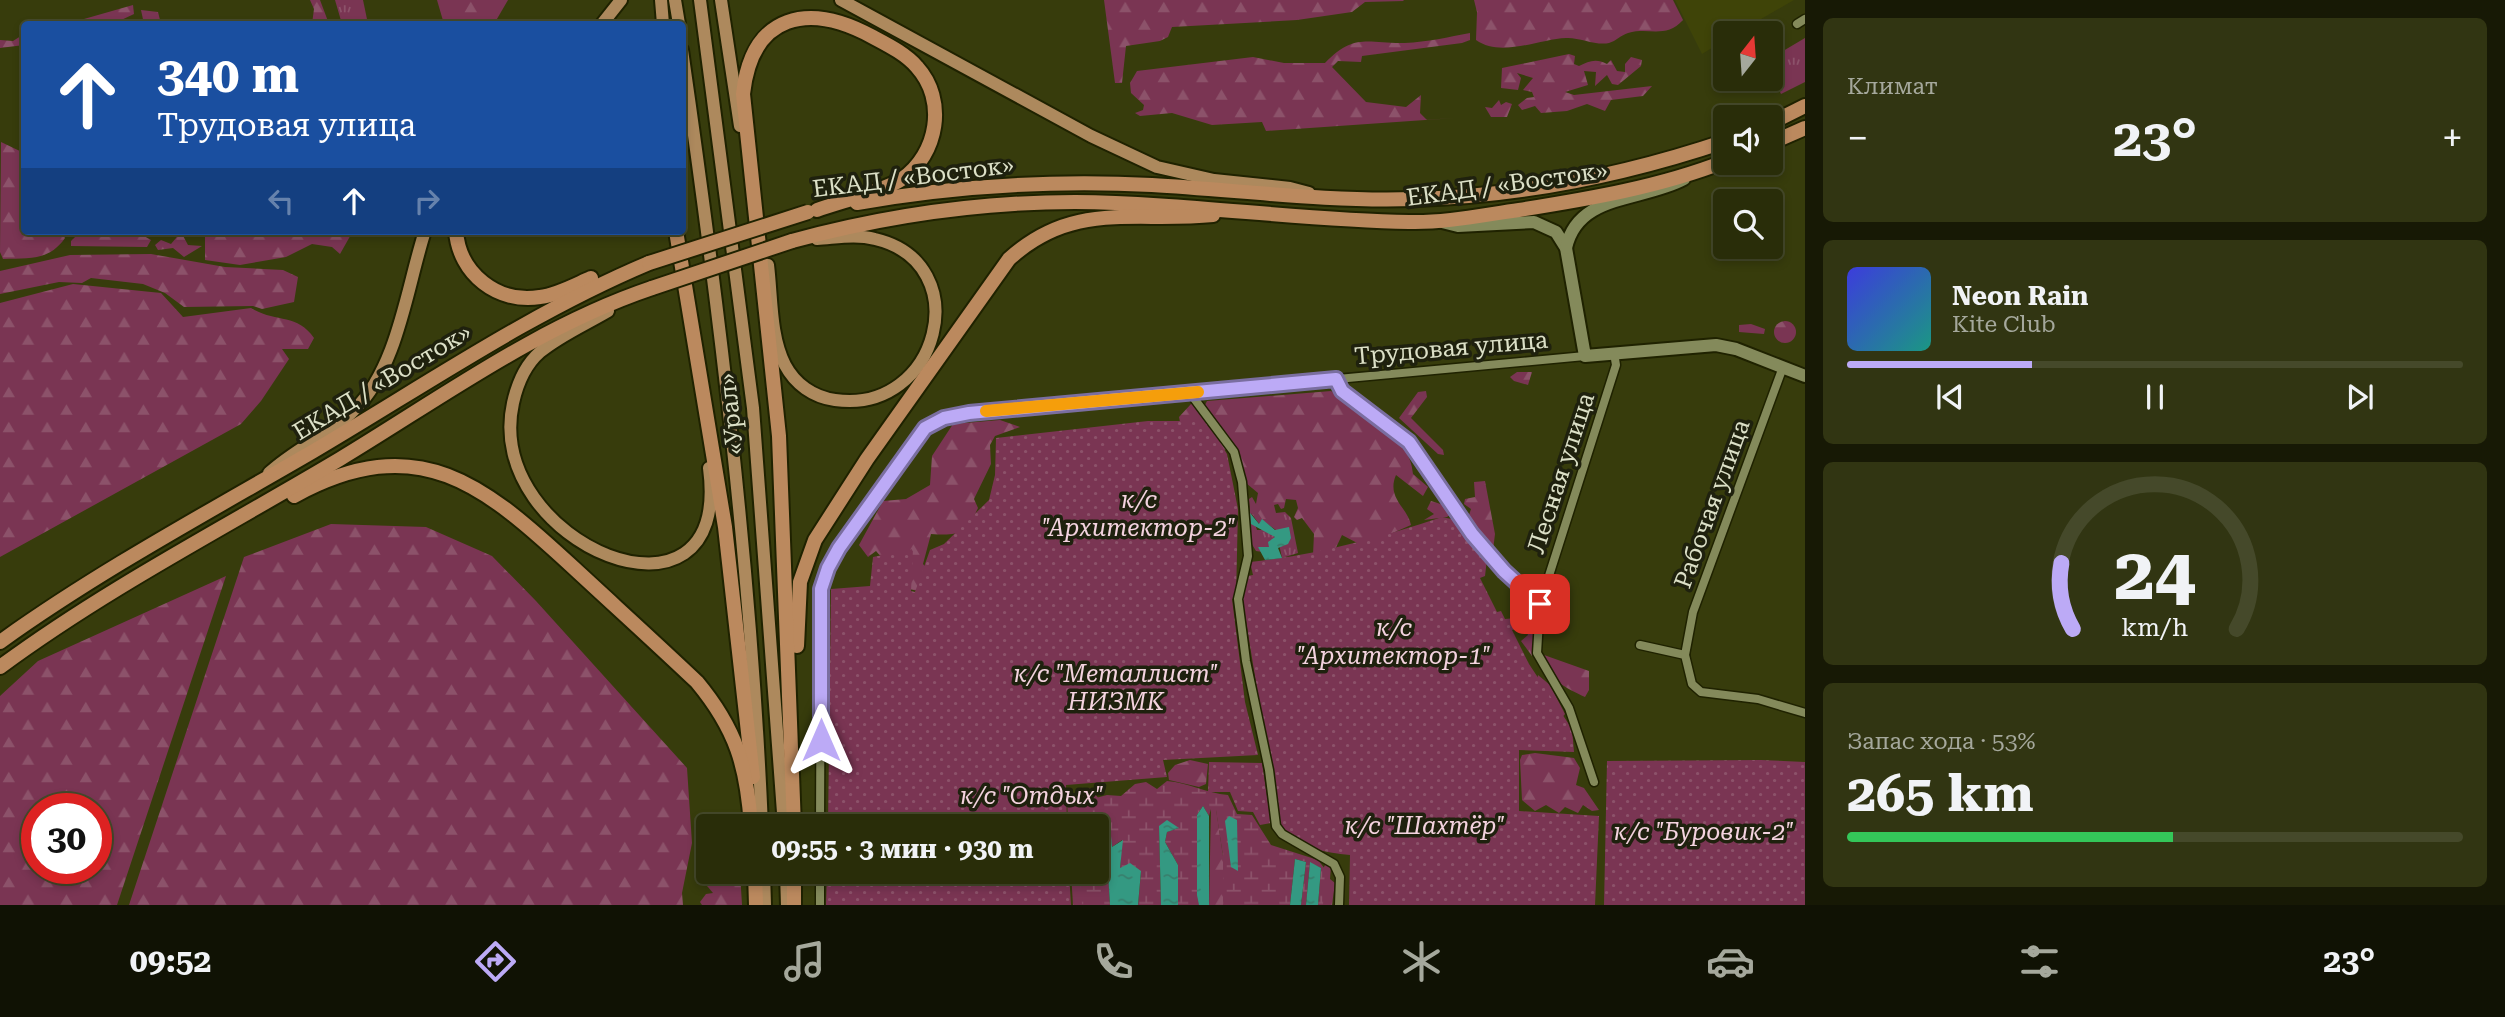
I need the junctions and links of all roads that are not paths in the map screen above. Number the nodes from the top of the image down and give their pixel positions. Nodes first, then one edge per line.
1 (621, 0) edge
2 (661, 0) edge
3 (675, 0) edge
4 (700, 0) edge
5 (721, 0) edge
6 (841, 0) edge
7 (604, 21) edge
8 (663, 21) edge
9 (678, 21) edge
10 (686, 78) edge
11 (1805, 106) edge
12 (1783, 117) edge
13 (1805, 128) edge
14 (1783, 138) edge
15 (1713, 145) edge
16 (1713, 166) edge
17 (1697, 172) junction
18 (1326, 197) junction
19 (755, 202) junction
20 (812, 211) junction
21 (1245, 212) junction
22 (1436, 221) junction
23 (759, 234) junction
24 (424, 235) edge
25 (457, 235) edge
26 (677, 235) edge
27 (792, 241) junction
28 (1566, 248) junction
29 (649, 263) junction
30 (645, 290) junction
31 (1614, 353) junction
32 (1585, 356) junction
33 (1783, 367) junction
34 (1805, 376) edge
35 (1336, 379) junction
36 (701, 393) junction
37 (1190, 393) junction
38 (261, 480) junction
39 (229, 524) junction
40 (1540, 604) junction
41 (0, 642) edge
42 (1640, 645) dead end
43 (1685, 655) junction
44 (0, 667) edge
45 (1805, 713) edge
46 (793, 762) junction
47 (1594, 782) dead end
48 (752, 814) edge
49 (753, 814) edge
50 (761, 814) edge
51 (783, 814) edge
52 (794, 814) edge
53 (820, 814) edge
54 (786, 884) edge
55 (794, 884) edge
56 (820, 884) edge
57 (787, 905) edge
58 (794, 905) edge
59 (820, 905) edge
60 (1339, 905) edge

1 - 7 main road
2 - 8 main road
3 - 9 main road
4 - 51 main road, «Урал»
5 - 19 main road
6 - 18 main road
10 - 50 main road, «Урал»
11 - 12 highway
13 - 14 highway
15 - 18 highway, ЕКАД / «Восток»
16 - 17 highway, ЕКАД / «Восток»
17 - 22 highway, ЕКАД / «Восток»
17 - 28 main road
18 - 20 highway, ЕКАД / «Восток»
19 - 20 highway
19 - 23 highway
20 - 29 highway, ЕКАД / «Восток», bridge
21 - 22 highway, ЕКАД / «Восток»
21 - 27 highway, ЕКАД / «Восток»
21 - 46 highway
22 - 28 main road
23 - 27 main road
23 - 46 highway
24 - 38 main road
25 - 29 highway
26 - 36 highway
27 - 30 highway, ЕКАД / «Восток», bridge
28 - 32 main road
29 - 38 highway, ЕКАД / «Восток»
30 - 36 main road
30 - 39 highway, ЕКАД / «Восток»
31 - 32 main road, Трудовая улица
31 - 33 main road, Трудовая улица
31 - 40 street, Лесная улица
32 - 35 street, Трудовая улица
33 - 34 main road, Трудовая улица
33 - 43 street, Рабочая улица
35 - 37 street, Трудовая улица
35 - 40 street
36 - 49 highway
37 - 53 street, Трудовая улица
37 - 60 street
38 - 41 highway, ЕКАД / «Восток»
39 - 44 highway
39 - 48 highway
40 - 47 street, Лесная улица
42 - 43 street
43 - 45 street
46 - 52 highway
54 - 57 main road
55 - 58 highway
56 - 59 street

